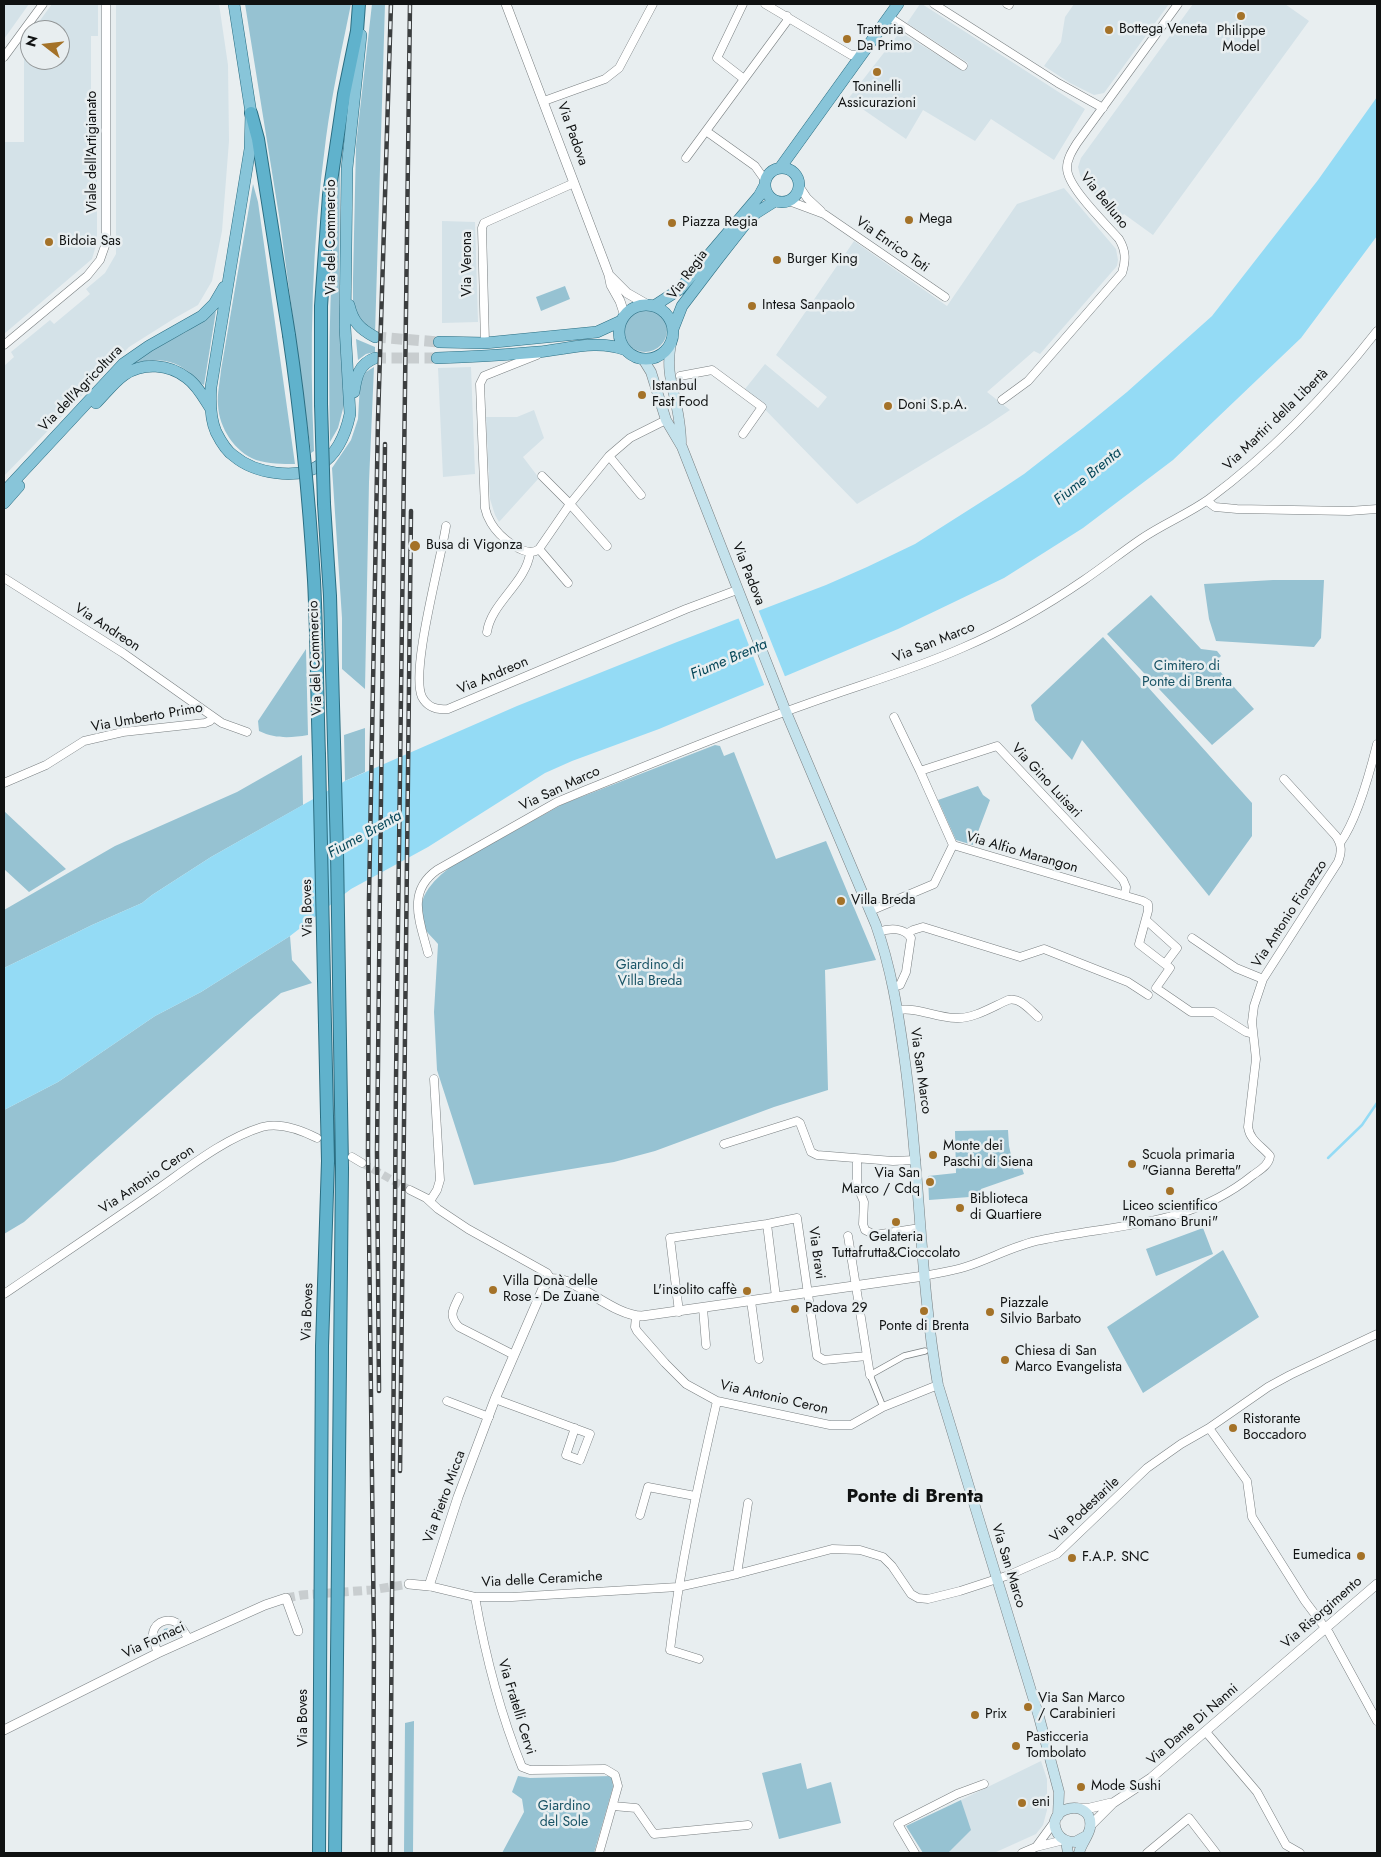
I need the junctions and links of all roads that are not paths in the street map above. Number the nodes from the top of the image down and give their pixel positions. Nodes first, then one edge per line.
1 (43, 4) edge
2 (106, 4) edge
3 (234, 4) edge
4 (359, 4) edge
5 (365, 4) edge
6 (506, 4) edge
7 (653, 4) edge
8 (743, 4) edge
9 (765, 4) edge
10 (898, 4) edge
11 (934, 4) edge
12 (1178, 4) edge
13 (787, 16) junction
14 (889, 17) junction
15 (861, 55) junction
16 (4, 57) edge
17 (963, 66) dead end
18 (744, 79) junction
19 (544, 101) junction
20 (1103, 108) junction
21 (251, 113) junction
22 (706, 131) junction
23 (799, 143) junction
24 (686, 158) dead end
25 (780, 168) junction
26 (765, 182) junction
27 (798, 182) junction
28 (574, 183) junction
29 (775, 201) junction
30 (789, 201) junction
31 (824, 214) junction
32 (609, 275) junction
33 (230, 276) junction
34 (346, 293) junction
35 (946, 297) dead end
36 (651, 305) junction
37 (623, 318) junction
38 (673, 328) junction
39 (1377, 331) edge
40 (375, 337) tunnel mouth
41 (438, 342) tunnel mouth
42 (485, 343) junction
43 (671, 343) junction
44 (4, 346) edge
45 (626, 350) junction
46 (540, 352) junction
47 (375, 358) tunnel mouth
48 (437, 358) tunnel mouth
49 (643, 359) junction
50 (680, 376) dead end
51 (1002, 400) dead end
52 (211, 409) junction
53 (350, 414) junction
54 (666, 420) junction
55 (743, 434) dead end
56 (682, 446) junction
57 (608, 456) junction
58 (542, 476) dead end
59 (4, 492) edge
60 (641, 495) dead end
61 (1207, 501) junction
62 (4, 503) edge
63 (570, 504) junction
64 (1377, 509) edge
65 (446, 526) dead end
66 (607, 546) dead end
67 (539, 549) junction
68 (530, 553) junction
69 (4, 578) edge
70 (1083, 581) joint
71 (568, 583) dead end
72 (734, 592) junction
73 (487, 632) dead end
74 (786, 712) junction
75 (213, 717) junction
76 (894, 717) dead end
77 (247, 732) dead end
78 (1377, 744) edge
79 (920, 771) junction
80 (320, 773) joint
81 (1284, 779) dead end
82 (4, 783) edge
83 (1340, 843) junction
84 (953, 845) junction
85 (1125, 895) junction
86 (870, 911) junction
87 (1146, 920) junction
88 (878, 932) junction
89 (908, 933) junction
90 (1192, 938) dead end
91 (428, 953) dead end
92 (1165, 964) junction
93 (1263, 979) junction
94 (893, 987) junction
95 (1148, 995) dead end
96 (898, 1010) junction
97 (1038, 1017) dead end
98 (1253, 1034) junction
99 (434, 1079) dead end
100 (317, 1138) dead end
101 (725, 1142) dead end
102 (352, 1157) dead end
103 (858, 1159) junction
104 (916, 1160) junction
105 (362, 1163) tunnel mouth
106 (410, 1190) tunnel mouth
107 (430, 1201) junction
108 (767, 1224) junction
109 (920, 1228) junction
110 (848, 1236) dead end
111 (924, 1276) junction
112 (552, 1279) junction
113 (856, 1285) junction
114 (808, 1292) junction
115 (4, 1294) edge
116 (459, 1297) dead end
117 (776, 1297) junction
118 (750, 1301) junction
119 (703, 1308) junction
120 (679, 1312) junction
121 (636, 1316) junction
122 (1377, 1334) edge
123 (706, 1345) dead end
124 (925, 1352) dead end
125 (514, 1356) junction
126 (866, 1356) junction
127 (759, 1358) dead end
128 (870, 1375) junction
129 (938, 1385) junction
130 (495, 1399) junction
131 (447, 1401) dead end
132 (717, 1401) junction
133 (883, 1407) junction
134 (488, 1417) junction
135 (575, 1428) dead end
136 (1209, 1428) junction
137 (695, 1496) junction
138 (748, 1504) dead end
139 (640, 1515) dead end
140 (737, 1574) junction
141 (998, 1579) junction
142 (409, 1584) tunnel mouth
143 (1377, 1584) edge
144 (428, 1586) junction
145 (678, 1587) junction
146 (475, 1597) junction
147 (1326, 1628) junction
148 (298, 1631) dead end
149 (188, 1639) junction
150 (158, 1653) junction
151 (699, 1659) dead end
152 (1286, 1663) joint
153 (1377, 1721) edge
154 (4, 1730) edge
155 (1206, 1732) junction
156 (984, 1784) dead end
157 (1059, 1792) junction
158 (1113, 1803) junction
159 (613, 1806) junction
160 (1077, 1808) junction
161 (1057, 1818) junction
162 (748, 1826) dead end
163 (1088, 1831) junction
164 (1065, 1840) junction
165 (1036, 1847) junction
166 (319, 1853) edge
167 (335, 1853) edge
168 (599, 1853) edge
169 (915, 1853) edge
170 (1022, 1853) edge
171 (1068, 1853) edge
172 (1079, 1853) edge
173 (1146, 1853) edge
174 (1216, 1853) edge
175 (1300, 1853) edge

1 - 16 street
2 - 44 street, Viale dell'Artigianato
3 - 21 main road, Via del Commercio
4 - 167 highway, Via del Commercio, bridge
5 - 34 main road, Via del Commercio
6 - 19 street, Via Padova
7 - 19 street
8 - 18 street
9 - 13 street
10 - 14 main road
11 - 20 street
12 - 20 street, Via Belluno
13 - 15 street
13 - 18 street
14 - 15 main road
14 - 17 street
15 - 23 main road
18 - 22 street
19 - 28 street, Via Padova
20 - 51 street, Via Belluno
21 - 33 main road, Via del Commercio
21 - 80 highway, Via del Commercio, bridge
22 - 24 street
22 - 26 street
23 - 25 main road
23 - 27 main road
25 - 26 main road
25 - 27 main road
26 - 29 main road
26 - 36 main road, Via Regia
27 - 30 main road
27 - 31 street, Via Enrico Toti
28 - 32 street, Via Padova
28 - 42 street, Via Verona
29 - 30 main road
29 - 38 main road, Via Regia
30 - 31 street, Via Enrico Toti
31 - 35 street, Via Enrico Toti
32 - 36 street, Via Padova
32 - 37 street, Via Padova
33 - 52 main road, Via del Commercio
33 - 59 main road, Via dell'Agricoltura
34 - 40 main road
34 - 53 main road, Via del Commercio
36 - 37 main road
36 - 38 main road, Via Padova
37 - 42 main road
37 - 45 main road, Via Padova
38 - 43 main road, Via Padova
39 - 61 street, Via Martiri della Libertà
41 - 42 main road
43 - 49 main road
43 - 56 main road, Via Padova
45 - 46 main road
45 - 49 main road
46 - 48 main road
46 - 68 street
47 - 53 main road
49 - 54 main road, Via Padova
50 - 55 street
52 - 53 main road, Via del Commercio
52 - 62 main road, Via dell'Agricoltura
54 - 56 main road, Via Padova
54 - 57 street
56 - 72 main road, Via Padova
57 - 60 street
57 - 63 street
58 - 63 street
61 - 64 street
61 - 70 street, Via Martiri della Libertà
63 - 66 street
63 - 67 street
65 - 72 street, Via Andreon
67 - 68 street
67 - 71 street
68 - 73 street
69 - 75 street, Via Andreon
70 - 74 street, Via San Marco
72 - 74 main road, Via Padova
74 - 86 main road, Via San Marco
74 - 91 street, Via San Marco
75 - 77 street, Via Andreon
75 - 82 street, Via Umberto Primo
76 - 79 street
78 - 83 street, Via Antonio Fiorazzo
79 - 84 street
79 - 85 street, Via Gino Luisari
80 - 166 highway, Via Boves
81 - 83 street
83 - 93 street, Via Antonio Fiorazzo
84 - 85 street, Via Alfio Marangon
84 - 86 street, Via Alfio Marangon
85 - 87 street, Via Alfio Marangon
86 - 88 main road, Via San Marco
87 - 92 street
87 - 92 street, Via Alfio Marangon
88 - 89 street
88 - 94 main road, Via San Marco
89 - 94 street
89 - 95 street
90 - 93 street
92 - 98 street, Via Alfio Marangon
93 - 98 street, Via Antonio Fiorazzo
94 - 96 main road, Via San Marco
96 - 97 street
96 - 104 main road, Via San Marco
98 - 111 street, Via Antonio Fiorazzo
99 - 107 street
100 - 115 street, Via Antonio Ceron
101 - 103 street
102 - 105 street
103 - 104 street
103 - 109 street
104 - 109 main road, Via San Marco
106 - 107 street
107 - 112 street
108 - 114 street, Via Bravi
108 - 117 street
108 - 120 street
109 - 111 main road, Via San Marco
110 - 113 street
111 - 113 street, Via Bravi
111 - 129 main road, Via San Marco
112 - 121 street, Via Bravi
112 - 125 street, Via Pietro Micca
113 - 114 street, Via Bravi
113 - 126 street
114 - 117 street, Via Bravi
114 - 126 street, Via Bravi
116 - 125 street
117 - 118 street, Via Bravi
118 - 119 street, Via Bravi
118 - 127 street
119 - 120 street, Via Bravi
119 - 123 street
120 - 121 street, Via Bravi
121 - 132 street, Via Antonio Ceron
122 - 136 street, Via Podestarile
124 - 128 street
125 - 130 street, Via Pietro Micca
126 - 128 street
128 - 133 street
129 - 133 street, Via Antonio Ceron
129 - 141 main road, Via San Marco
130 - 134 street, Via Pietro Micca
130 - 135 street
131 - 134 street
132 - 133 street, Via Antonio Ceron
132 - 137 street
134 - 144 street, Via Pietro Micca
136 - 141 street, Via Podestarile
136 - 147 street
137 - 139 street
137 - 145 street
138 - 140 street
140 - 141 street, Via delle Ceramiche
140 - 145 street, Via delle Ceramiche
141 - 157 main road, Via San Marco
142 - 144 street, Via delle Ceramiche
143 - 147 street, Via Risorgimento
144 - 146 street, Via delle Ceramiche
145 - 146 street, Via delle Ceramiche
145 - 151 street
146 - 159 street, Via Fratelli Cervi
147 - 152 street, Via Risorgimento
147 - 153 street
148 - 149 street, Via Fornaci
149 - 150 street, Via Fornaci
149 - 150 street
150 - 154 street, Via Fornaci
152 - 155 street, Via Dante Di Nanni
155 - 158 street, Via Dante Di Nanni
155 - 175 street
156 - 169 street
157 - 160 main road
157 - 161 main road, Via San Marco
158 - 160 street, Via Dante Di Nanni
158 - 163 street, Via Dante Di Nanni
159 - 162 street
159 - 168 street, Via Fratelli Cervi
160 - 161 main road
160 - 163 main road
161 - 164 main road
161 - 165 street
163 - 164 main road
163 - 172 main road
164 - 165 street
164 - 171 main road
165 - 170 street
173 - 174 street

